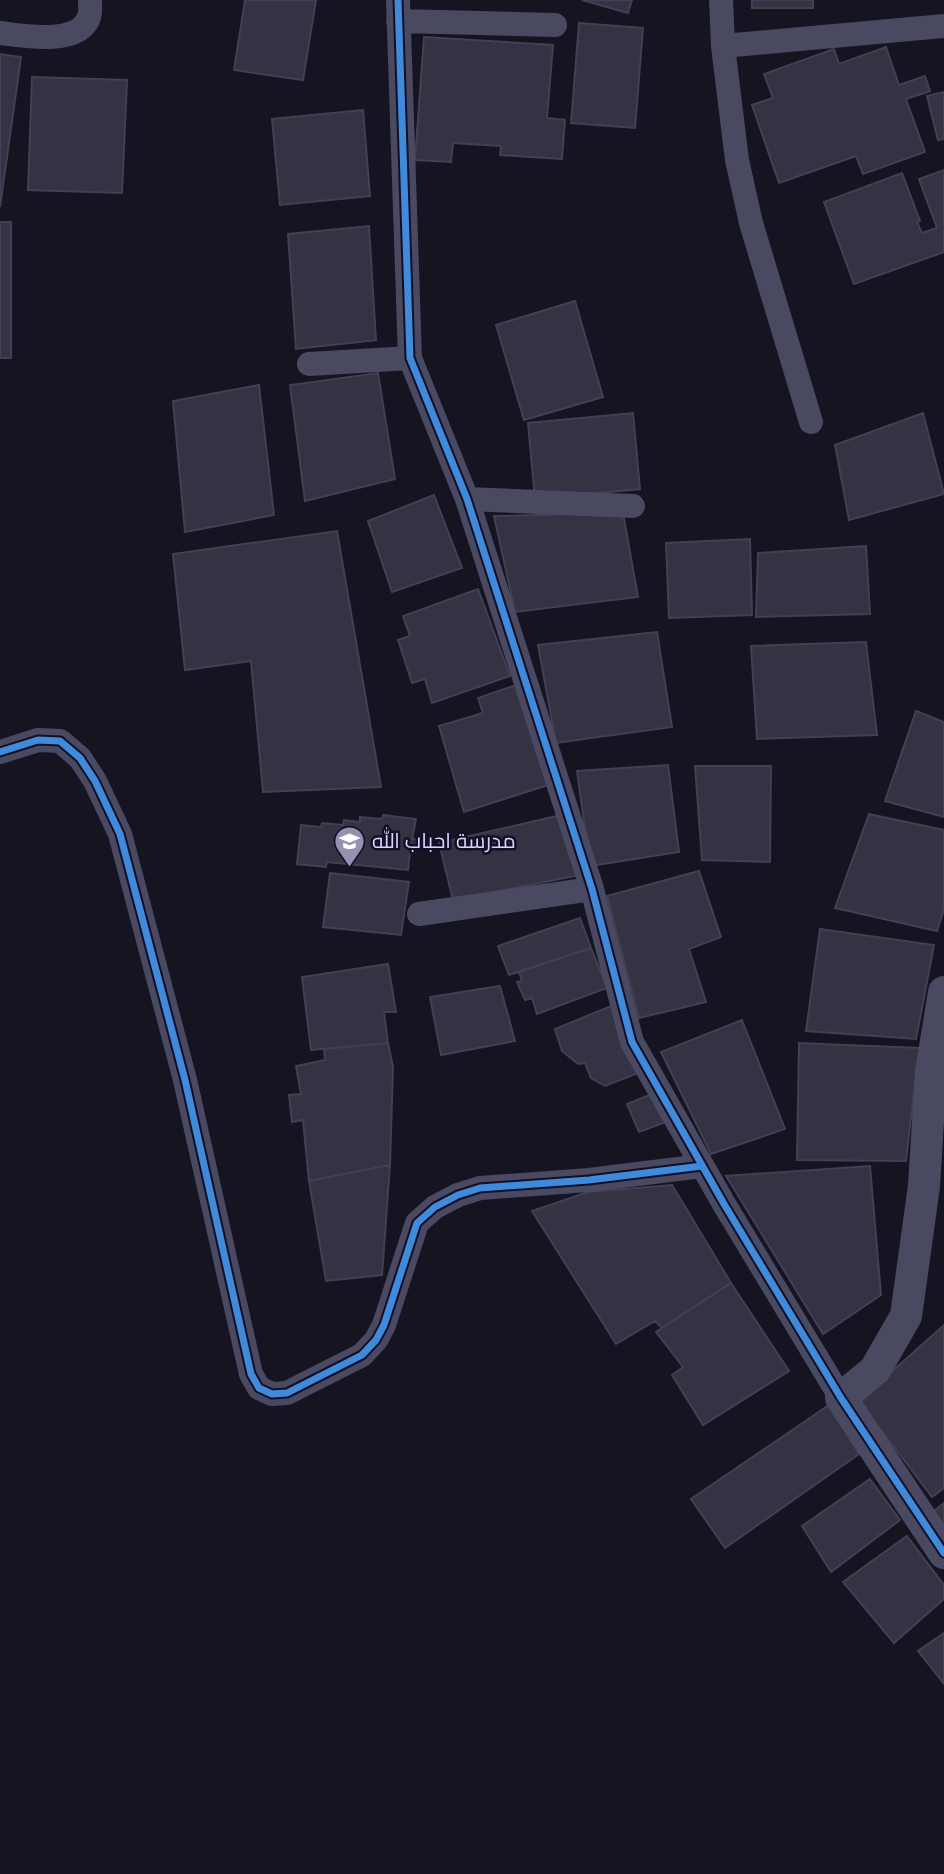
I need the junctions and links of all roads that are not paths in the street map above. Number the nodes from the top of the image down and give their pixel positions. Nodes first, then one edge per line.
1 (90, 0) edge
2 (721, 0) edge
3 (398, 10) edge
4 (555, 26) dead end
5 (944, 26) edge
6 (0, 33) edge
7 (723, 46) junction
8 (410, 358) junction
9 (309, 364) dead end
10 (811, 422) dead end
11 (467, 499) junction
12 (633, 506) dead end
13 (0, 752) edge
14 (592, 889) junction
15 (419, 914) dead end
16 (944, 992) edge
17 (937, 1077) edge
18 (702, 1167) junction
19 (841, 1398) junction
20 (944, 1553) edge

1 - 6 street
2 - 7 street
3 - 4 street
3 - 8 street
5 - 7 street
7 - 10 street
8 - 9 street
8 - 11 street
11 - 12 street
11 - 14 street
13 - 18 street
14 - 15 street
14 - 18 street
16 - 17 street
17 - 19 street
18 - 19 street
19 - 20 street

